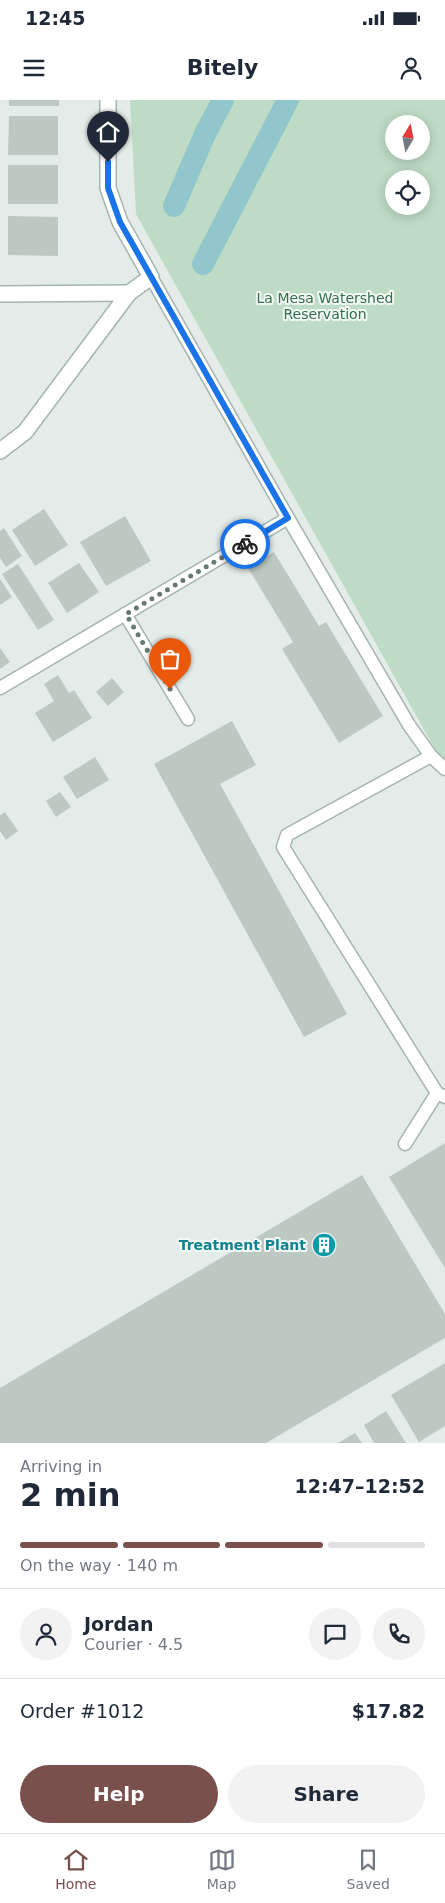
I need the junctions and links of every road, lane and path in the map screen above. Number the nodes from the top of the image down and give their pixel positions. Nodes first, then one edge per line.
1 (108, 100) edge
2 (151, 277) junction
3 (129, 293) junction
4 (0, 294) edge
5 (0, 451) edge
6 (288, 518) junction
7 (126, 614) junction
8 (0, 688) edge
9 (188, 719) dead end
10 (431, 756) junction
11 (445, 769) edge
12 (441, 1095) edge
13 (405, 1144) dead end

1 - 2 street
2 - 3 street
2 - 6 lane
3 - 4 street
3 - 5 street
6 - 7 lane
6 - 10 lane
7 - 8 lane
7 - 9 lane
10 - 11 lane
10 - 12 lane
12 - 13 lane

